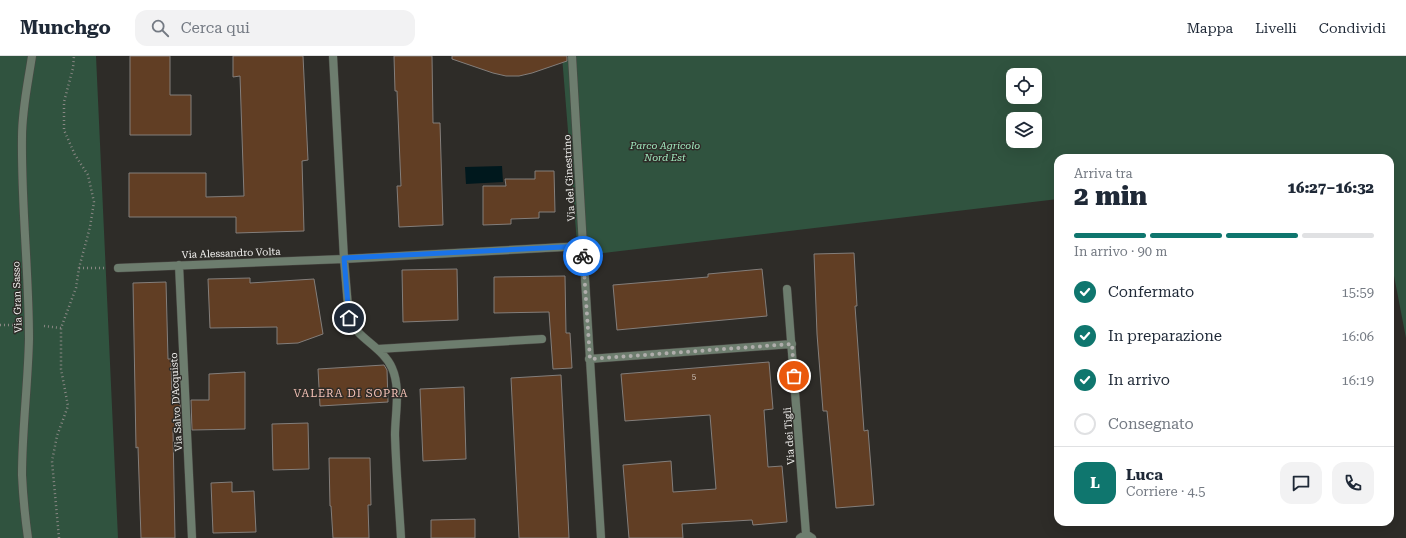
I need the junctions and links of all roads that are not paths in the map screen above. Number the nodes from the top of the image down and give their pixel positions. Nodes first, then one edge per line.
1 (32, 56) edge
2 (333, 56) edge
3 (572, 56) edge
4 (583, 246) junction
5 (344, 258) junction
6 (179, 265) junction
7 (118, 268) road end
8 (787, 289) dead end
9 (542, 339) dead end
10 (792, 344) junction
11 (378, 349) junction
12 (590, 359) junction
13 (806, 537) edge
14 (28, 538) edge
15 (192, 538) edge
16 (401, 538) edge
17 (601, 538) edge

1 - 14 street, Via Gran Sasso
2 - 5 street
3 - 4 street, Via del Ginestrino
4 - 5 street, Via Alessandro Volta
4 - 12 street, Via del Ginestrino
5 - 6 street, Via Alessandro Volta
5 - 11 street
6 - 7 street, Via Alessandro Volta
6 - 15 street, Via Salvo D'Acquisto
8 - 10 street, Via dei Tigli
9 - 11 street
10 - 12 street
10 - 13 street, Via dei Tigli
11 - 16 street
12 - 17 street, Via del Ginestrino

